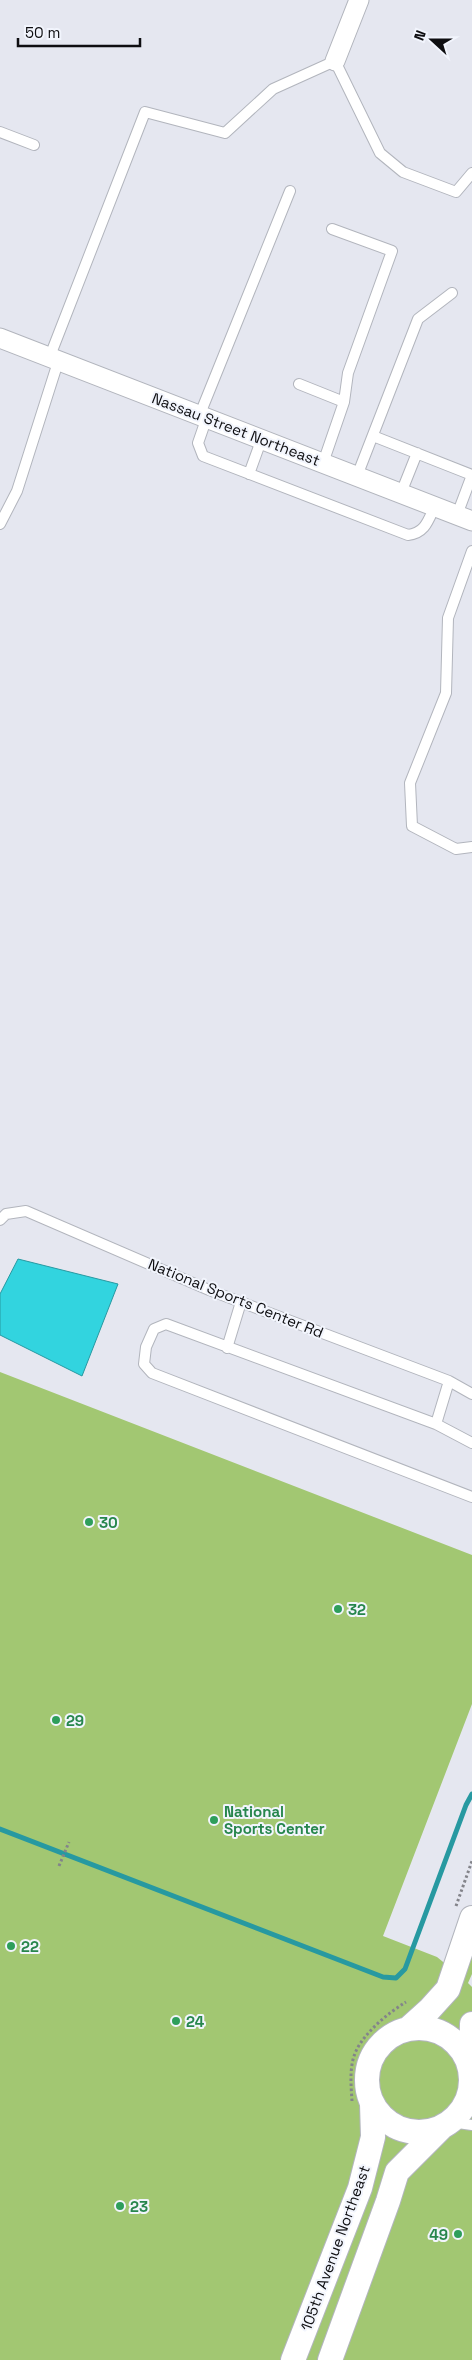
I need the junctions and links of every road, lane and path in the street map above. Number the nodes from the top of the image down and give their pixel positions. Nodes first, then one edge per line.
1 (359, 0) edge
2 (334, 61) junction
3 (0, 132) edge
4 (34, 144) dead end
5 (472, 173) edge
6 (290, 191) dead end
7 (332, 229) dead end
8 (452, 293) dead end
9 (0, 338) edge
10 (55, 357) junction
11 (299, 384) dead end
12 (344, 402) junction
13 (204, 416) junction
14 (373, 436) junction
15 (262, 438) junction
16 (417, 453) junction
17 (323, 462) junction
18 (249, 474) junction
19 (357, 476) junction
20 (401, 493) junction
21 (435, 506) junction
22 (464, 518) edge
23 (0, 524) edge
24 (472, 551) edge
25 (472, 847) edge
26 (0, 1220) edge
27 (241, 1302) junction
28 (227, 1348) junction
29 (449, 1381) junction
30 (472, 1394) edge
31 (436, 1424) junction
32 (472, 1443) edge
33 (472, 1497) edge
34 (68, 1842) dead end
35 (58, 1866) dead end
36 (472, 1918) edge
37 (472, 2024) edge
38 (409, 2028) junction
39 (471, 2072) edge
40 (372, 2104) junction
41 (455, 2124) edge
42 (293, 2360) edge
43 (330, 2360) edge

1 - 2 street
2 - 5 lane
2 - 10 lane
3 - 4 lane
6 - 13 lane
7 - 12 lane
8 - 14 lane
9 - 10 street, Nassau Street Northeast
10 - 13 street, Nassau Street Northeast
10 - 23 lane
11 - 12 lane
12 - 17 lane
13 - 15 street, Nassau Street Northeast
13 - 18 lane
14 - 16 lane
14 - 19 lane
15 - 17 street, Nassau Street Northeast
15 - 18 lane
16 - 20 lane
16 - 22 lane
17 - 19 street, Nassau Street Northeast
18 - 21 lane
19 - 20 street, Nassau Street Northeast
20 - 21 street, Nassau Street Northeast
21 - 22 street, Nassau Street Northeast
24 - 25 lane
26 - 27 lane, National Sports Center Rd
27 - 28 lane
27 - 29 lane, National Sports Center Rd
28 - 31 lane
28 - 33 lane
29 - 30 lane, National Sports Center Rd
29 - 31 lane
31 - 32 lane
34 - 35 path
36 - 38 street, 105th Avenue Northeast
37 - 39 street
38 - 39 street
38 - 40 street, 105th Avenue Northeast
39 - 41 street
40 - 41 street
40 - 42 street, 105th Avenue Northeast
41 - 43 street

